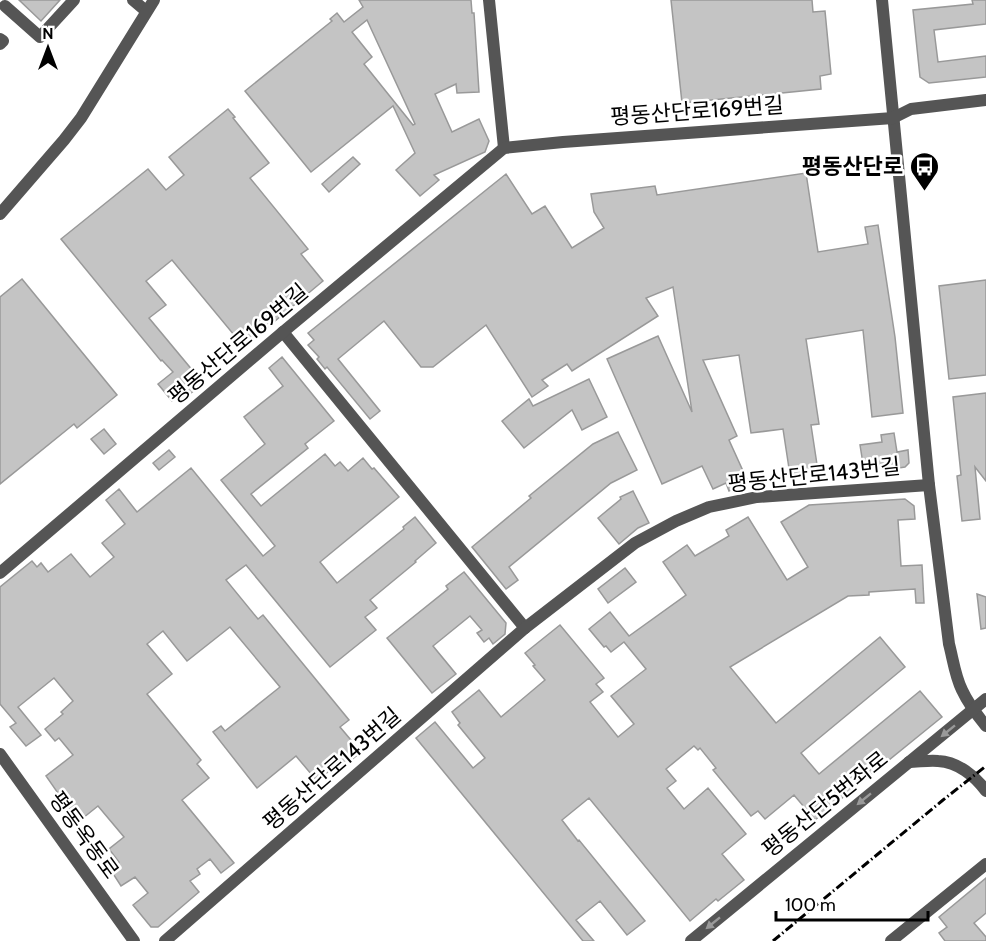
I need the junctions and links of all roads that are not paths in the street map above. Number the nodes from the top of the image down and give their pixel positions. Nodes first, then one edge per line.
1 (74, 0) edge
2 (133, 0) edge
3 (154, 0) edge
4 (489, 0) edge
5 (882, 0) edge
6 (5, 6) edge
7 (146, 11) junction
8 (0, 39) edge
9 (0, 45) edge
10 (986, 100) edge
11 (893, 118) junction
12 (504, 148) junction
13 (0, 214) edge
14 (283, 332) junction
15 (929, 485) junction
16 (0, 573) edge
17 (525, 628) junction
18 (986, 699) edge
19 (974, 710) junction
20 (986, 726) edge
21 (0, 754) edge
22 (909, 762) junction
23 (986, 791) edge
24 (985, 862) edge
25 (134, 941) edge
26 (165, 941) edge
27 (691, 941) edge
28 (891, 941) edge

1 - 6 street
2 - 7 street
3 - 7 street
4 - 12 street
5 - 11 street
7 - 13 street
8 - 9 street
10 - 11 street
11 - 12 street, 평동산단로169번길
11 - 15 street
12 - 14 street, 평동산단로169번길
14 - 16 street, 평동산단로169번길
14 - 17 street
15 - 17 street, 평동산단로143번길
15 - 19 street
17 - 26 street, 평동산단로143번길
18 - 19 street, 평동산단5번좌로
19 - 20 street
19 -> 22 street, 평동산단5번좌로
21 - 25 street, 평동옥동로
22 - 23 street
22 -> 27 street, 평동산단5번좌로
24 - 28 street

